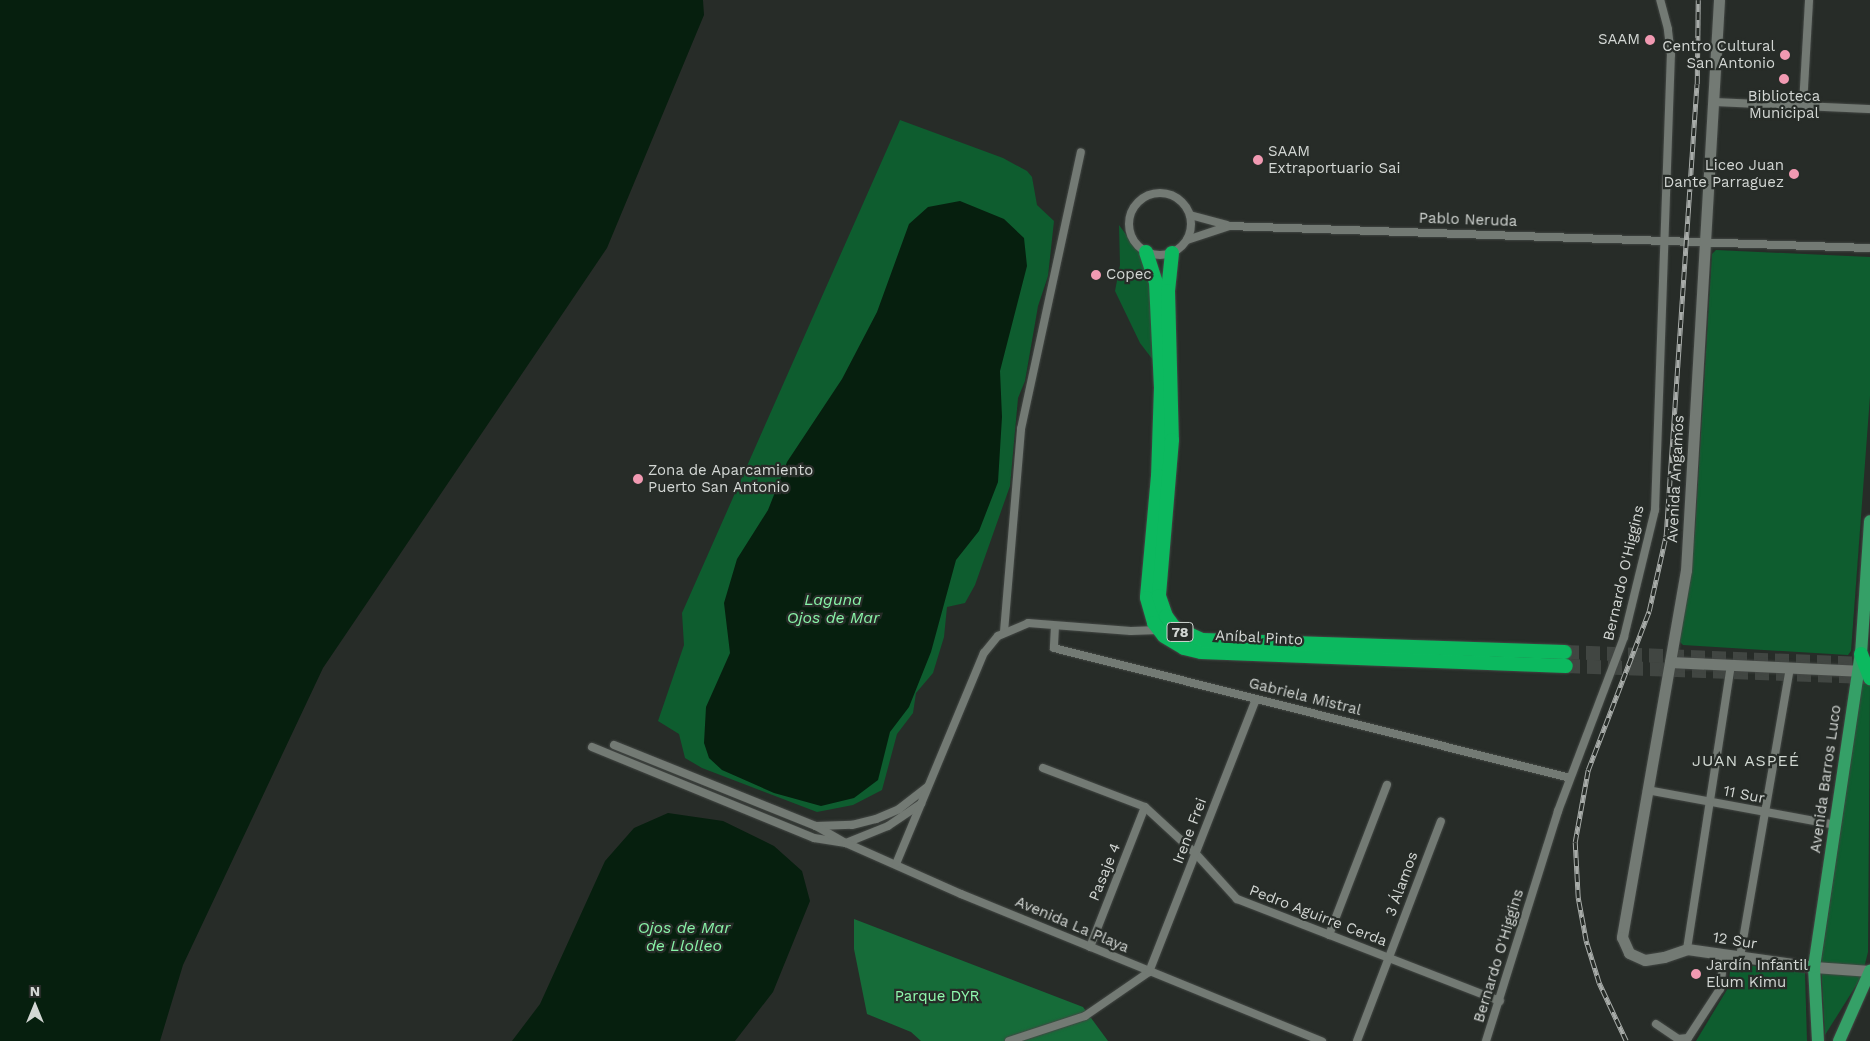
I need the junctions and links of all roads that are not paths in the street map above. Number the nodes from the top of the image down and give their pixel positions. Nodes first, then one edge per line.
1 (1660, 0) edge
2 (1719, 0) edge
3 (1809, 0) edge
4 (1713, 102) junction
5 (1803, 106) junction
6 (1870, 109) edge
7 (1081, 152) dead end
8 (1190, 214) junction
9 (1229, 226) junction
10 (1187, 240) junction
11 (1664, 241) junction
12 (1706, 242) junction
13 (1870, 248) edge
14 (1146, 252) junction
15 (1172, 253) junction
16 (1870, 521) edge
17 (1055, 626) junction
18 (1174, 627) junction
19 (1159, 630) junction
20 (1004, 632) junction
21 (1565, 652) tunnel mouth
22 (1861, 654) joint
23 (1670, 662) junction
24 (1731, 665) junction
25 (1566, 666) tunnel mouth
26 (1790, 668) junction
27 (1864, 674) edge
28 (1256, 699) junction
29 (614, 746) dead end
30 (592, 747) dead end
31 (1043, 768) dead end
32 (1570, 778) junction
33 (930, 784) junction
34 (1387, 785) dead end
35 (1647, 790) junction
36 (1710, 802) junction
37 (922, 803) junction
38 (1145, 807) junction
39 (1766, 813) junction
40 (1441, 821) dead end
41 (1835, 825) junction
42 (816, 826) junction
43 (846, 843) junction
44 (1196, 854) junction
45 (896, 864) junction
46 (1329, 935) junction
47 (1090, 947) junction
48 (1687, 949) junction
49 (1629, 953) joint
50 (1724, 955) junction
51 (1389, 958) junction
52 (1740, 958) junction
53 (1814, 967) junction
54 (1870, 971) edge
55 (1149, 972) junction
56 (1500, 1002) junction
57 (1656, 1024) dead end
58 (1009, 1041) edge
59 (1322, 1041) edge
60 (1357, 1041) edge
61 (1486, 1041) edge
62 (1818, 1041) edge
63 (1839, 1041) edge

1 - 11 street, Bernardo O'Higgins
2 - 4 street, Avenida Angamos
3 - 5 street
4 - 5 street
4 - 12 street, Avenida Angamos
5 - 6 street
7 - 20 street
8 - 9 street, Pablo Neruda
8 - 10 street
8 - 14 street
9 - 10 street, Pablo Neruda
9 - 11 street, Pablo Neruda
10 - 15 street
11 - 12 street, Pablo Neruda
11 - 32 street, Bernardo O'Higgins
12 - 13 street, Pablo Neruda
12 - 23 street, Avenida Angamos
14 - 15 street
14 - 19 highway, Aníbal Pinto / 78
15 - 18 highway, 78
16 - 22 main road
17 - 19 street
17 - 20 street
17 - 28 street, Gabriela Mistral
18 - 19 highway
18 - 21 highway, Aníbal Pinto / 78
19 - 25 highway, Aníbal Pinto / 78
20 - 33 street
22 - 27 highway
23 - 24 street
23 - 35 street, Avenida Angamos
24 - 26 street
24 - 36 street
26 - 27 street
26 - 39 street
27 - 41 main road, Avenida Barros Luco
28 - 32 street, Gabriela Mistral
28 - 44 street, Irene Frei
29 - 42 street
30 - 43 street
31 - 38 street, Pedro Aguirre Cerda
32 - 56 street, Bernardo O'Higgins
33 - 37 street
33 - 42 street
34 - 46 street
35 - 36 street, 11 Sur
35 - 49 street, Avenida Angamos
36 - 39 street, 11 Sur
36 - 48 street
37 - 43 street
37 - 45 street
38 - 44 street, Pedro Aguirre Cerda
38 - 47 street, Pasaje 4
39 - 41 street, 11 Sur
39 - 52 street
40 - 51 street, 3 Álamos
41 - 53 main road, Avenida Barros Luco
42 - 43 street, Avenida La Playa
43 - 45 street, Avenida La Playa
44 - 46 street, Pedro Aguirre Cerda
44 - 55 street, Irene Frei
45 - 47 street, Avenida La Playa
46 - 51 street, Pedro Aguirre Cerda
47 - 55 street, Avenida La Playa
48 - 49 street, 12 Sur
48 - 50 street, 12 Sur
50 - 52 street, 12 Sur
50 - 57 street
51 - 56 street, Pedro Aguirre Cerda
51 - 60 street, 3 Álamos
52 - 53 street, 12 Sur
53 - 54 street, 12 Sur
53 - 62 main road, Avenida Barros Luco
54 - 63 main road
55 - 58 street
55 - 59 street, Avenida La Playa
56 - 61 street, Bernardo O'Higgins

